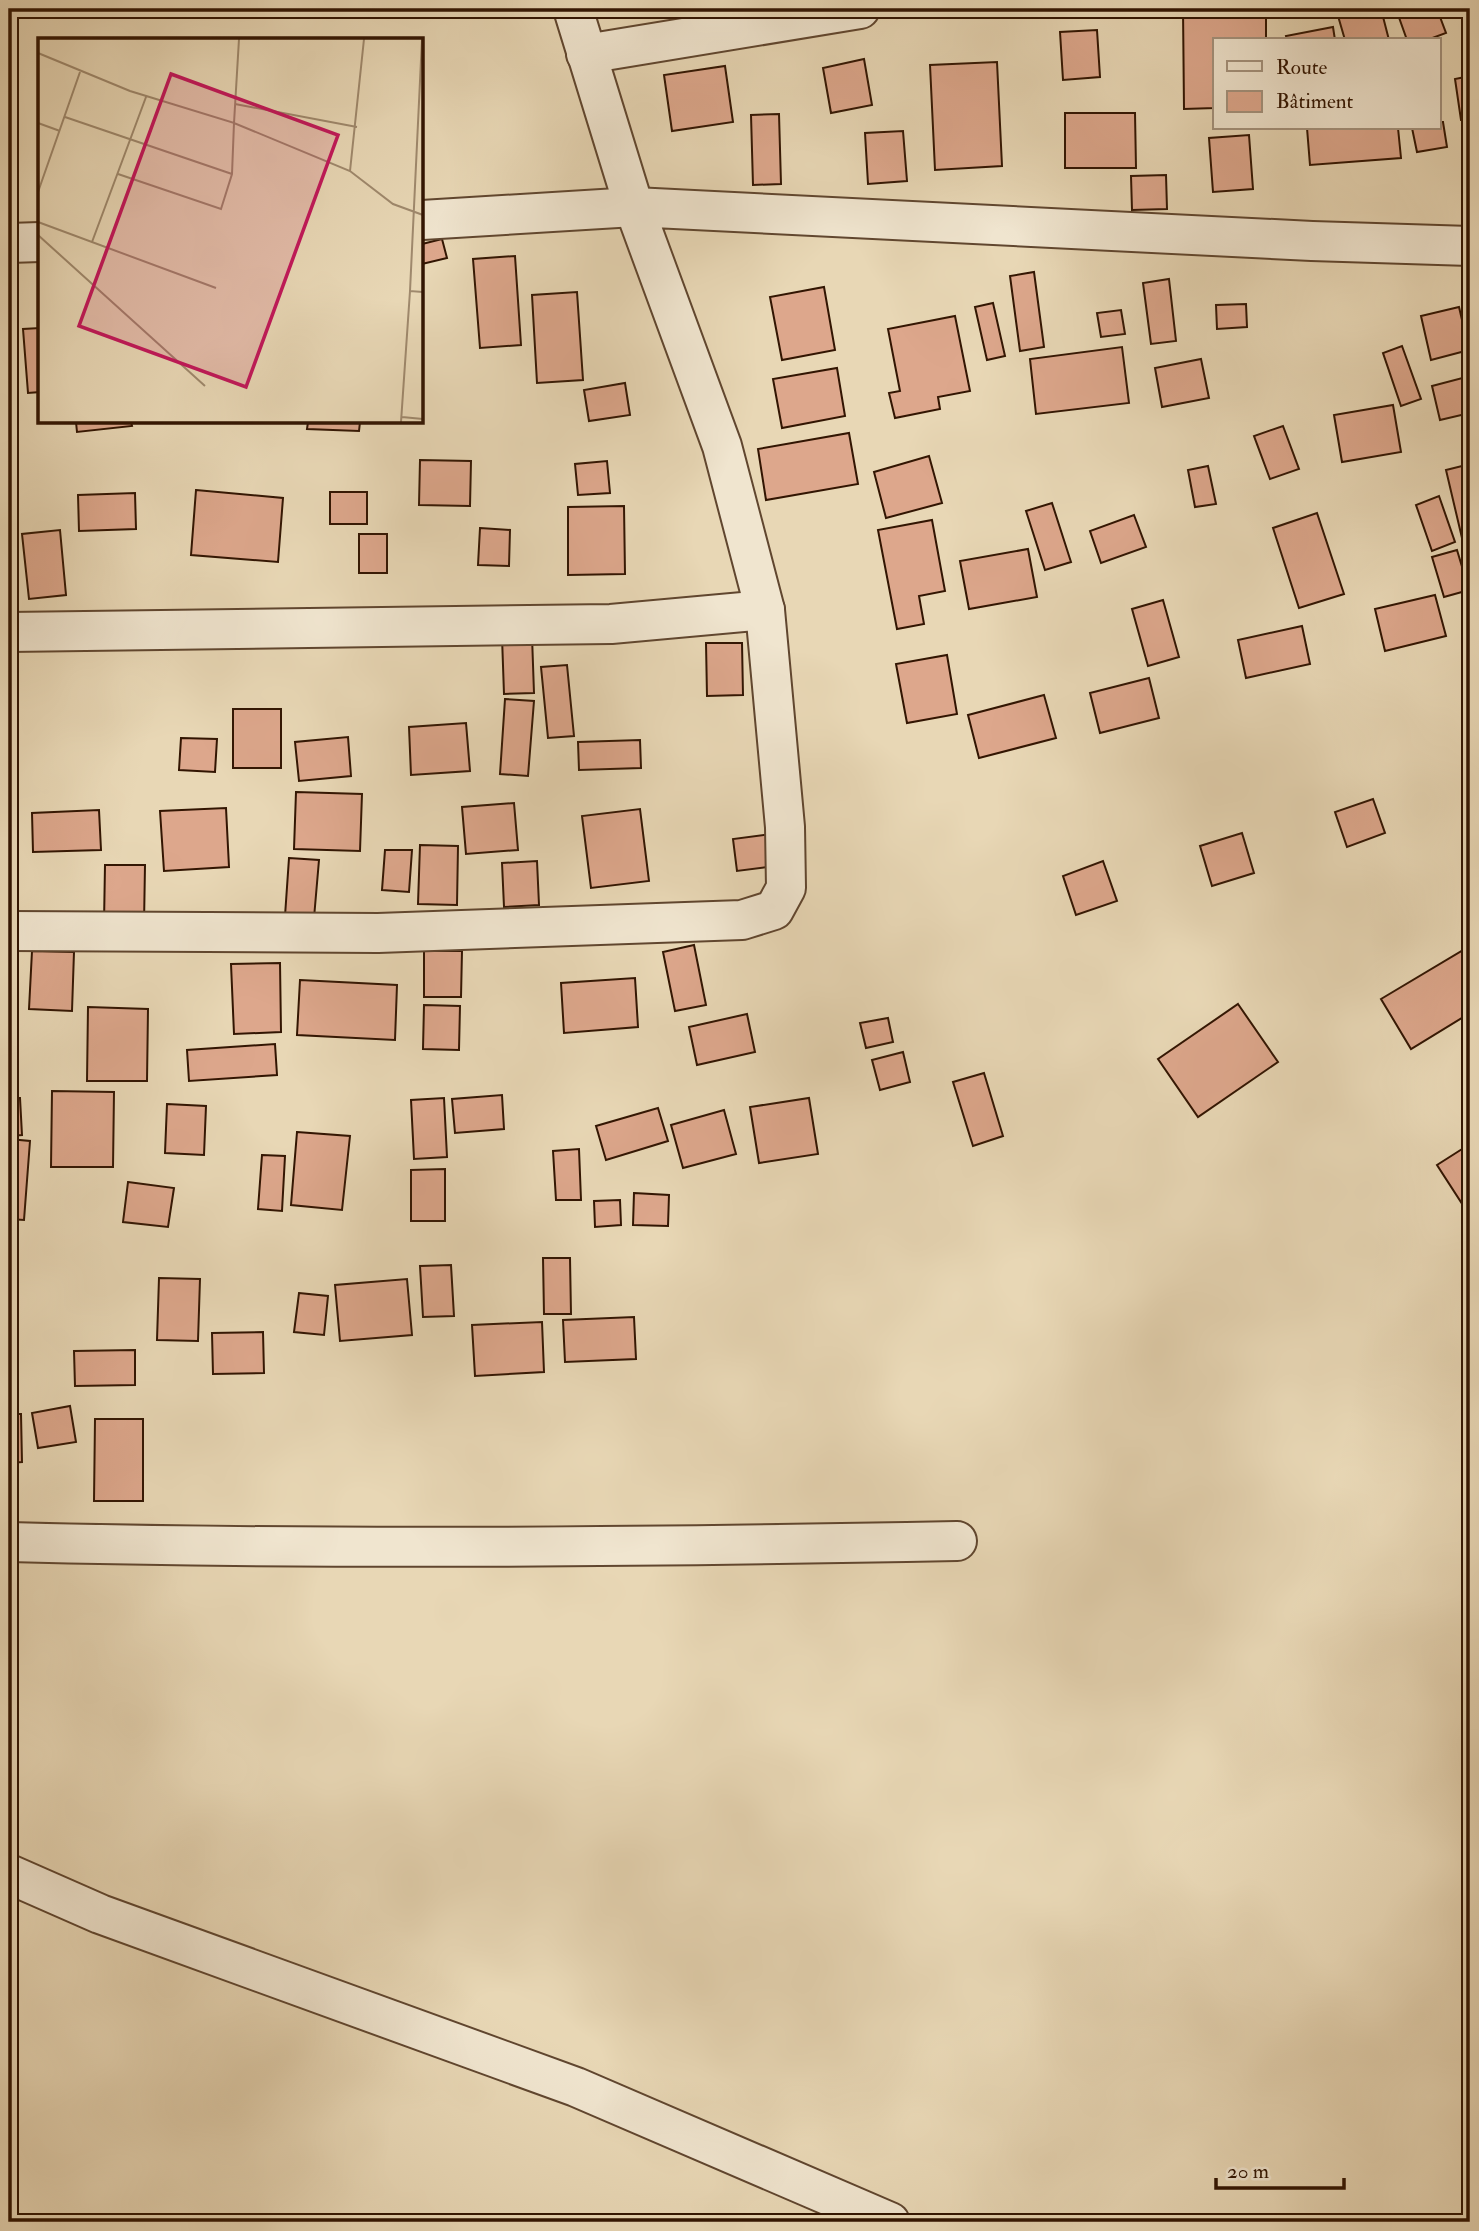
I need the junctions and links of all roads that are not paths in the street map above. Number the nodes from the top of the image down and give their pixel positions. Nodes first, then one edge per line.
1 (573, 9) edge
2 (860, 9) edge
3 (586, 54) junction
4 (634, 207) junction
5 (424, 220) edge
6 (38, 242) edge
7 (9, 243) edge
8 (1470, 246) edge
9 (765, 610) junction
10 (9, 632) edge
11 (9, 931) edge
12 (957, 1541) dead end
13 (9, 1542) edge
14 (9, 1874) edge
15 (890, 2222) edge

1 - 3 street
2 - 3 street
3 - 4 street
4 - 5 street
4 - 8 street
4 - 9 street
6 - 7 street
9 - 10 street
9 - 11 street
12 - 13 street
14 - 15 street

